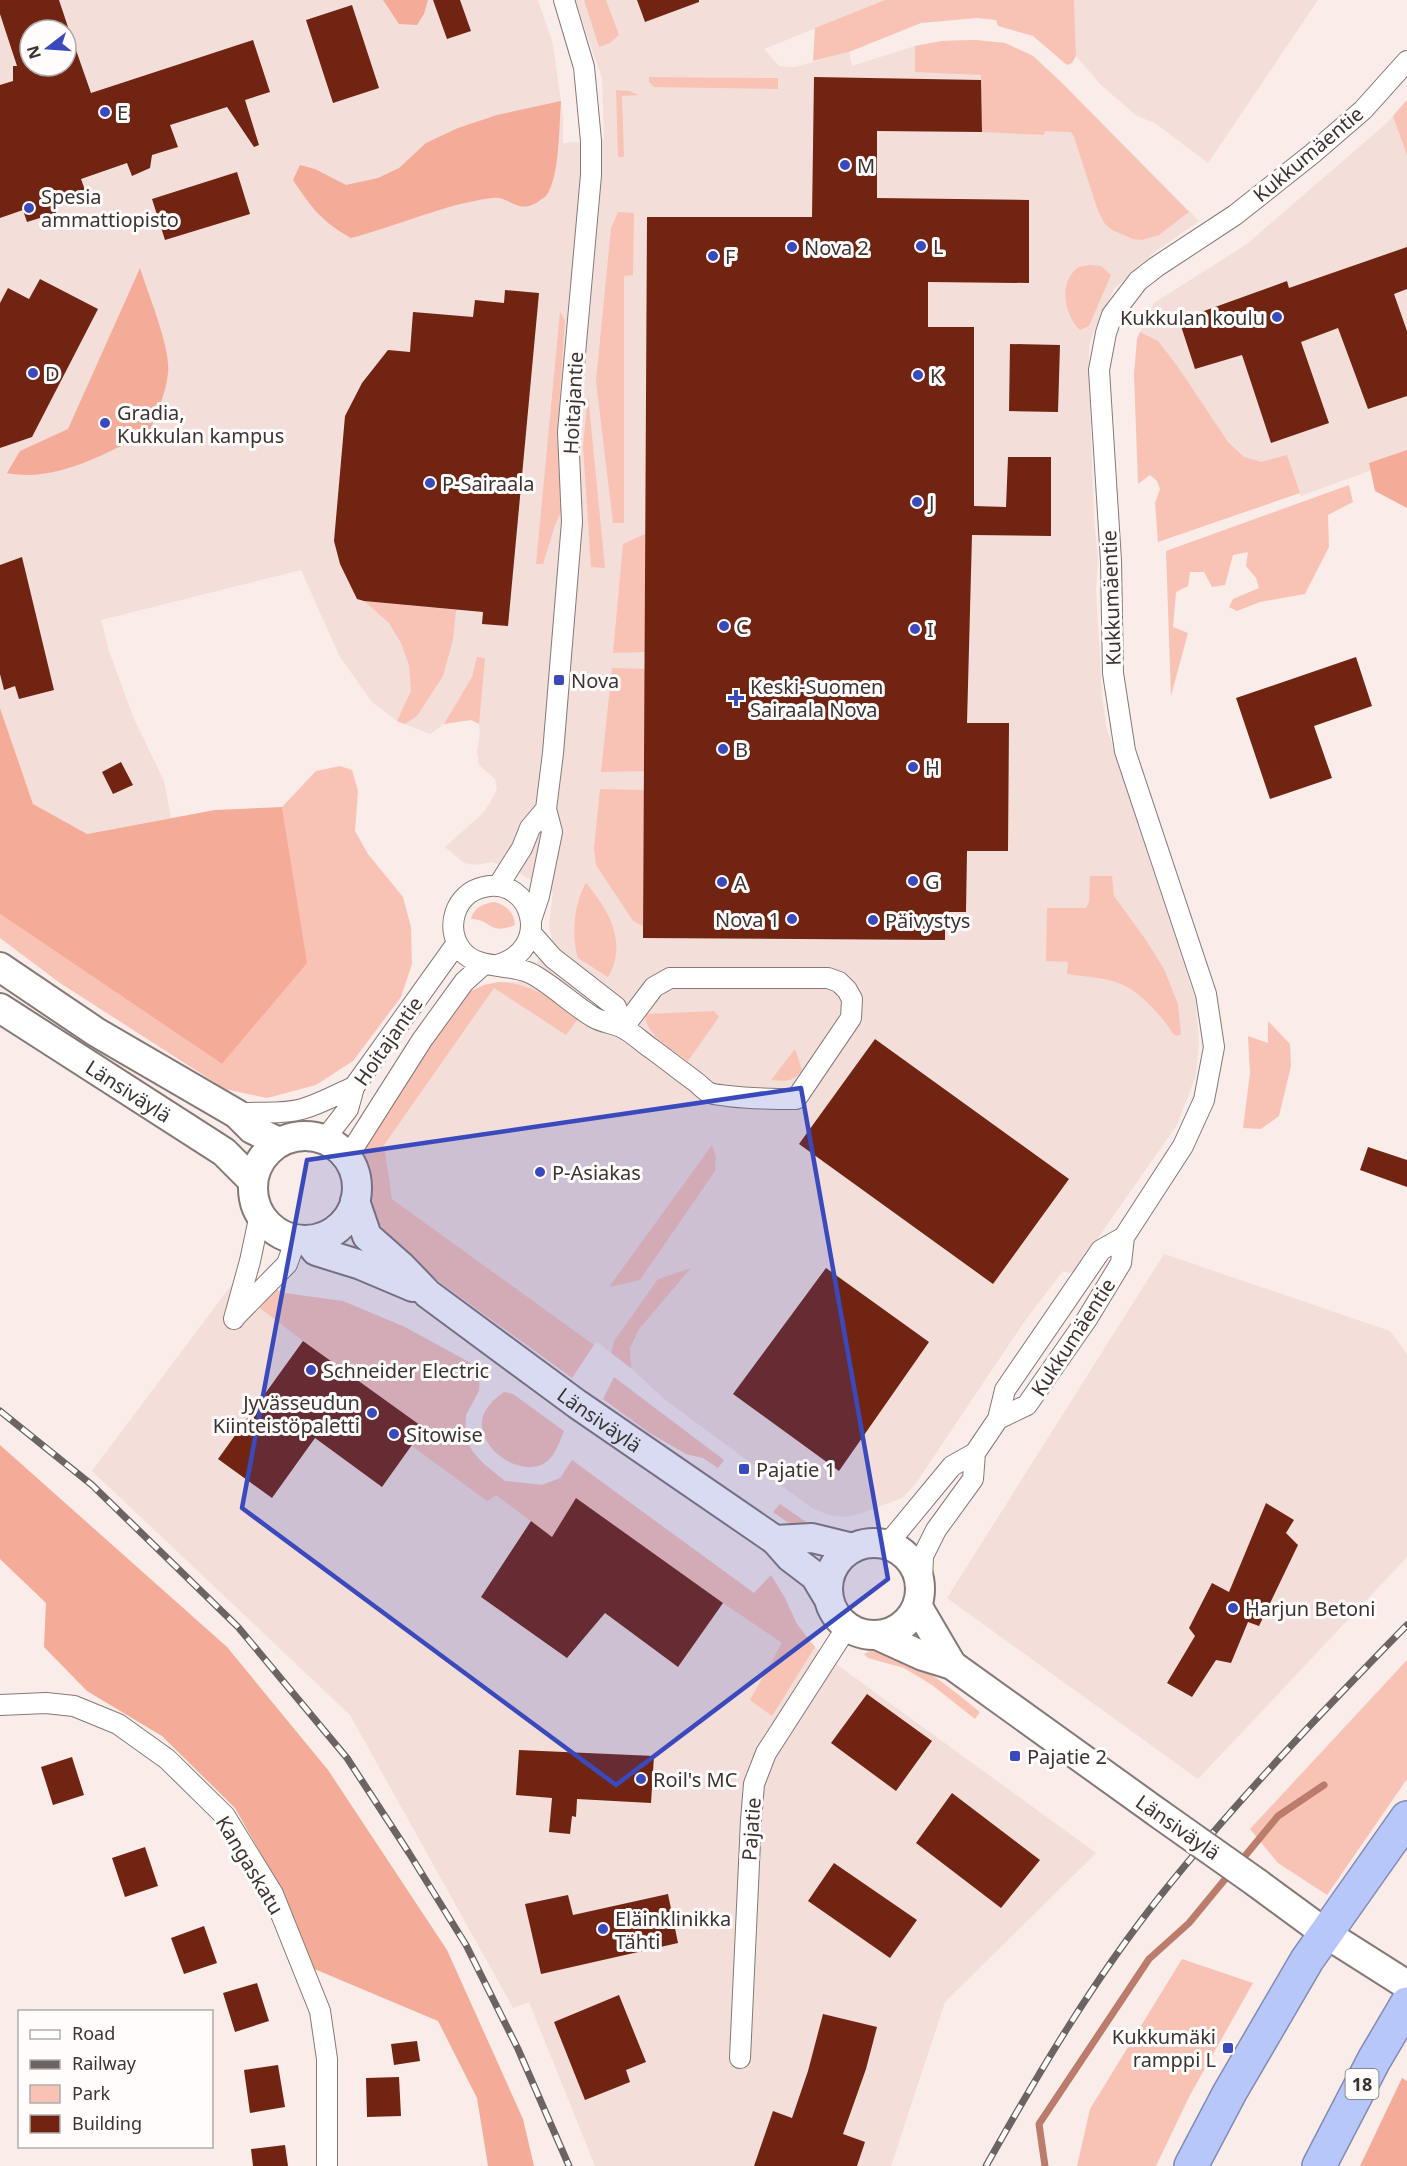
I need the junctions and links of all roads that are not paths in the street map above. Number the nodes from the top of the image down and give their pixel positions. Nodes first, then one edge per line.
1 (564, 0) edge
2 (1407, 61) edge
3 (546, 809) junction
4 (498, 886) junction
5 (531, 926) junction
6 (457, 943) junction
7 (0, 957) edge
8 (491, 964) junction
9 (10, 973) edge
10 (0, 1008) edge
11 (623, 1028) junction
12 (354, 1087) junction
13 (237, 1114) junction
14 (324, 1140) junction
15 (279, 1142) junction
16 (347, 1158) junction
17 (253, 1181) junction
18 (355, 1201) junction
19 (260, 1214) junction
20 (1124, 1237) junction
21 (302, 1240) junction
22 (428, 1294) junction
23 (998, 1419) junction
24 (975, 1453) junction
25 (775, 1540) junction
26 (886, 1543) junction
27 (853, 1548) junction
28 (920, 1594) junction
29 (827, 1596) junction
30 (847, 1627) junction
31 (879, 1636) junction
32 (952, 1665) junction
33 (0, 1705) edge
34 (1407, 1818) edge
35 (1325, 1934) junction
36 (1396, 1978) edge
37 (1407, 2004) edge
38 (740, 2058) dead end
39 (327, 2166) edge
40 (1191, 2166) edge
41 (1319, 2166) edge

1 - 3 street, Hoitajantie
2 - 20 street, Kukkumäentie
3 - 4 street, Hoitajantie
3 - 5 street, Hoitajantie
4 - 5 street
4 - 6 street
5 - 8 street
5 - 11 street
6 - 8 street
6 - 12 street, Hoitajantie
7 - 9 main road, Länsiväylä
8 - 11 street
8 - 16 street, Hoitajantie
9 - 13 main road, Länsiväylä
10 - 17 main road, Länsiväylä
11 - 11 street
12 - 13 street
12 - 14 street, Hoitajantie
13 - 15 main road, Länsiväylä
14 - 15 main road
14 - 16 main road
15 - 17 main road
16 - 18 main road
17 - 19 main road
18 - 21 main road
18 - 22 main road, Länsiväylä
19 - 21 main road
19 - 21 street
20 - 23 street, Kukkumäentie
20 - 23 street, Kukkumäentie
21 - 22 main road, Länsiväylä
22 - 25 main road, Länsiväylä
23 - 24 street, Kukkumäentie
24 - 26 street, Kukkumäentie
24 - 28 street, Kukkumäentie
25 - 27 main road
25 - 29 main road, Länsiväylä
26 - 27 main road
26 - 28 main road
27 - 29 main road
28 - 31 main road
28 - 32 main road, Länsiväylä
29 - 30 main road
30 - 31 main road
30 - 38 street, Pajatie
31 - 32 main road, Länsiväylä
32 - 35 main road, Länsiväylä, bridge
33 - 39 street, Kangaskatu
34 - 35 highway
35 - 36 main road, Länsiväylä
35 - 40 highway
37 - 41 highway, 18

